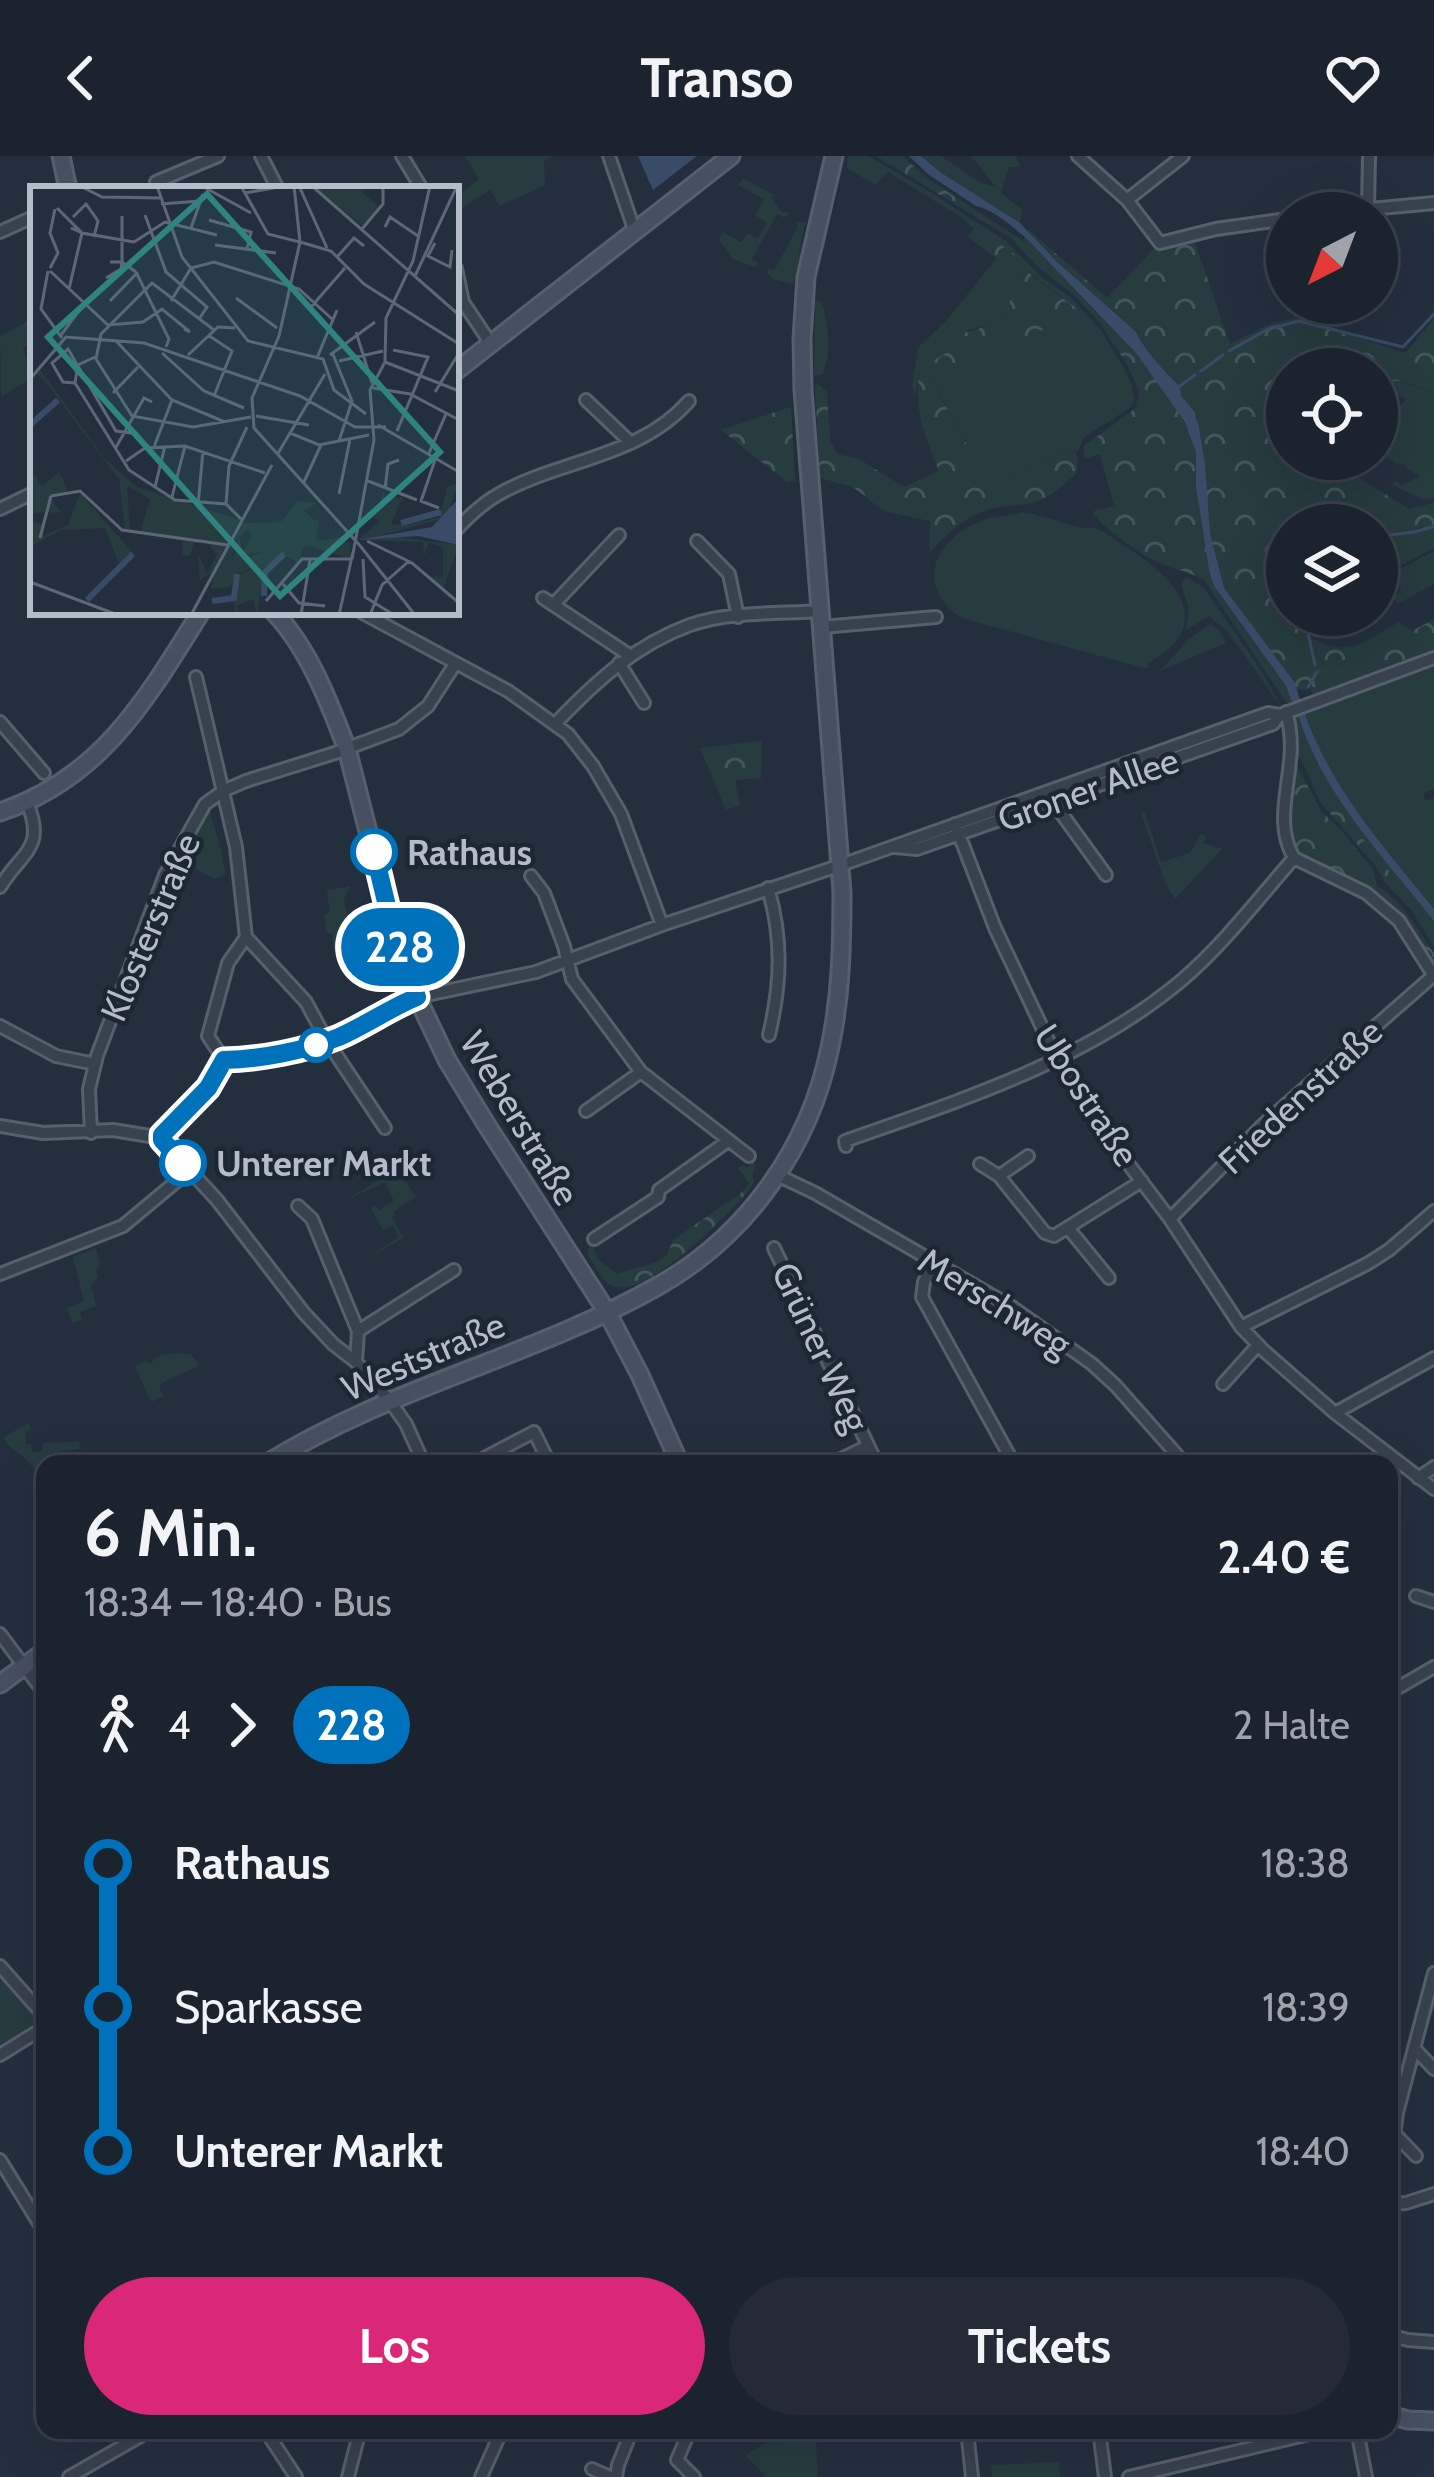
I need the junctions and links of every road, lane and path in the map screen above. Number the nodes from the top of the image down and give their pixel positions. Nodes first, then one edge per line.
1 (62, 156) edge
2 (218, 156) edge
3 (261, 156) edge
4 (402, 156) edge
5 (609, 156) edge
6 (731, 156) edge
7 (834, 156) edge
8 (1078, 156) edge
9 (1183, 156) edge
10 (1369, 156) edge
11 (156, 182) dead end
12 (67, 186) edge
13 (276, 186) edge
14 (420, 186) edge
15 (1368, 192) edge
16 (1126, 200) junction
17 (1434, 202) edge
18 (1398, 205) edge
19 (30, 218) edge
20 (1266, 222) edge
21 (0, 232) edge
22 (635, 232) junction
23 (459, 283) edge
24 (491, 344) junction
25 (459, 369) edge
26 (586, 400) dead end
27 (689, 401) dead end
28 (631, 443) junction
29 (30, 494) edge
30 (0, 508) edge
31 (459, 527) edge
32 (619, 535) dead end
33 (698, 541) dead end
34 (201, 615) edge
35 (277, 615) edge
36 (366, 615) edge
37 (394, 615) edge
38 (737, 617) junction
39 (936, 617) dead end
40 (822, 619) junction
41 (388, 627) junction
42 (1434, 658) edge
43 (624, 659) junction
44 (455, 664) junction
45 (196, 677) dead end
46 (644, 703) dead end
47 (1286, 712) junction
48 (0, 722) edge
49 (555, 724) junction
50 (347, 748) junction
51 (44, 773) dead end
52 (224, 791) junction
53 (1049, 797) junction
54 (27, 802) junction
55 (0, 812) edge
56 (958, 828) junction
57 (1294, 858) junction
58 (841, 865) junction
59 (1106, 875) dead end
60 (531, 876) dead end
61 (0, 886) edge
62 (768, 888) junction
63 (662, 925) junction
64 (246, 937) junction
65 (566, 960) junction
66 (1434, 975) edge
67 (417, 997) junction
68 (0, 1027) edge
69 (769, 1035) dead end
70 (327, 1041) junction
71 (1057, 1059) junction
72 (224, 1060) junction
73 (95, 1064) junction
74 (641, 1072) junction
75 (586, 1112) dead end
76 (0, 1126) edge
77 (385, 1128) dead end
78 (91, 1133) junction
79 (163, 1134) junction
80 (728, 1141) junction
81 (846, 1146) dead end
82 (749, 1156) dead end
83 (1028, 1156) dead end
84 (980, 1164) dead end
85 (190, 1170) junction
86 (777, 1175) junction
87 (999, 1176) junction
88 (1142, 1181) junction
89 (298, 1206) dead end
90 (1434, 1211) edge
91 (1170, 1219) junction
92 (1068, 1228) junction
93 (594, 1239) dead end
94 (774, 1248) dead end
95 (934, 1262) junction
96 (454, 1270) dead end
97 (0, 1274) edge
98 (1109, 1278) dead end
99 (607, 1312) junction
100 (1241, 1327) junction
101 (358, 1331) junction
102 (1258, 1345) junction
103 (1434, 1358) edge
104 (356, 1362) junction
105 (1222, 1384) dead end
106 (389, 1400) junction
107 (1335, 1412) junction
108 (868, 1446) junction
109 (282, 1455) edge
110 (420, 1455) edge
111 (490, 1455) edge
112 (546, 1455) edge
113 (676, 1455) edge
114 (850, 1455) edge
115 (872, 1455) edge
116 (1009, 1455) edge
117 (1177, 1455) edge
118 (1385, 1455) edge
119 (1398, 1465) edge
120 (1434, 1467) edge
121 (1418, 1478) junction
122 (1434, 1489) edge
123 (1416, 1596) dead end
124 (1434, 1602) edge
125 (0, 1634) edge
126 (36, 1658) edge
127 (25, 1667) junction
128 (1434, 1667) edge
129 (36, 1682) edge
130 (0, 1684) edge
131 (1398, 1688) edge
132 (0, 1966) edge
133 (1434, 1973) edge
134 (36, 2008) edge
135 (36, 2033) edge
136 (1414, 2048) junction
137 (0, 2055) edge
138 (1434, 2069) edge
139 (1398, 2109) edge
140 (1398, 2137) edge
141 (1416, 2156) dead end
142 (0, 2161) edge
143 (1434, 2194) edge
144 (1398, 2203) edge
145 (36, 2219) edge
146 (1398, 2338) edge
147 (1434, 2342) edge
148 (1398, 2417) edge
149 (1434, 2421) edge
150 (136, 2439) edge
151 (271, 2439) edge
152 (359, 2439) edge
153 (498, 2439) edge
154 (628, 2439) edge
155 (686, 2439) edge
156 (968, 2439) edge
157 (1100, 2439) edge
158 (1288, 2439) edge
159 (1355, 2439) edge
160 (592, 2469) dead end
161 (72, 2476) edge
162 (296, 2477) edge
163 (348, 2477) edge
164 (482, 2477) edge
165 (614, 2477) edge
166 (694, 2477) edge
167 (972, 2477) edge
168 (1105, 2477) edge
169 (1129, 2477) edge
170 (1366, 2477) edge

1 - 12 main road
2 - 11 street
3 - 13 street
4 - 14 street
5 - 22 street
6 - 22 main road
7 - 40 main road, Weststraße
8 - 16 street
9 - 16 street
10 - 15 street
16 - 20 street
17 - 18 street
19 - 21 street
22 - 24 main road
23 - 24 street
24 - 25 main road
26 - 28 street
27 - 28 street
28 - 31 street
29 - 30 street
32 - 43 street
33 - 38 street
34 - 54 main road
35 - 50 main road, Weberstraße
36 - 41 street
37 - 41 street
38 - 40 street
38 - 43 street
39 - 40 street
40 - 58 main road, Weststraße
41 - 44 street
42 - 47 street, Groner Allee
43 - 46 street
43 - 49 street
44 - 49 street
44 - 50 street, Klosterstraße
45 - 52 street
47 - 53 street, Groner Allee
47 - 57 street
48 - 51 street
49 - 63 street
50 - 52 street, Klosterstraße
50 - 67 main road, Weberstraße
52 - 64 street
52 - 73 street, Klosterstraße
53 - 56 street, Groner Allee
53 - 59 street
54 - 55 main road
54 - 61 street
56 - 58 street, Groner Allee
56 - 71 street, Ubostraße
57 - 66 street
57 - 71 street
58 - 62 street, Groner Allee
58 - 86 main road, Weststraße
60 - 65 street
62 - 63 street, Groner Allee
62 - 69 street
63 - 65 street, Groner Allee
64 - 70 street
64 - 72 street
65 - 67 street, Groner Allee
65 - 74 street
66 - 91 street, Friedenstraße
67 - 70 street, Groner Allee
67 - 99 main road, Weberstraße
68 - 73 street
70 - 72 street, Groner Allee
70 - 77 street
71 - 81 street
71 - 88 street, Ubostraße
72 - 79 street
73 - 78 street, Klosterstraße
74 - 75 street
74 - 80 street
76 - 78 street
78 - 79 street
79 - 85 street
80 - 82 street
80 - 93 street
83 - 87 street
84 - 87 street
85 - 97 street
85 - 104 street
86 - 95 street, Merschweg
86 - 99 main road, Weststraße
87 - 92 street
88 - 91 street, Ubostraße
88 - 92 street
89 - 101 street
90 - 100 street
91 - 100 street, Ubostraße
92 - 98 street
94 - 108 street, Grüner Weg
95 - 116 street
95 - 117 street, Merschweg
96 - 101 street
99 - 106 main road, Weststraße
99 - 113 main road, Weberstraße
100 - 102 street, Ubostraße
101 - 104 street
102 - 105 street
102 - 107 street, Ubostraße
103 - 107 street
104 - 106 street
106 - 109 main road, Weststraße
106 - 110 street
107 - 118 street, Ubostraße
108 - 114 street, Grüner Weg
108 - 115 street, Grüner Weg
111 - 112 street
119 - 121 street, Ubostraße
120 - 121 street
121 - 122 street, Ubostraße
123 - 124 street
125 - 127 street
126 - 127 main road
127 - 129 street
127 - 130 main road
128 - 131 street
132 - 134 street
133 - 136 street
135 - 137 street
136 - 138 street
136 - 139 street
140 - 141 street
142 - 145 street
143 - 144 street
146 - 147 street
148 - 149 main road
150 - 161 street
151 - 162 street
152 - 163 street
153 - 164 street
154 - 165 street
155 - 166 street
156 - 167 street
157 - 168 street
158 - 169 street
159 - 170 street
160 - 165 street

